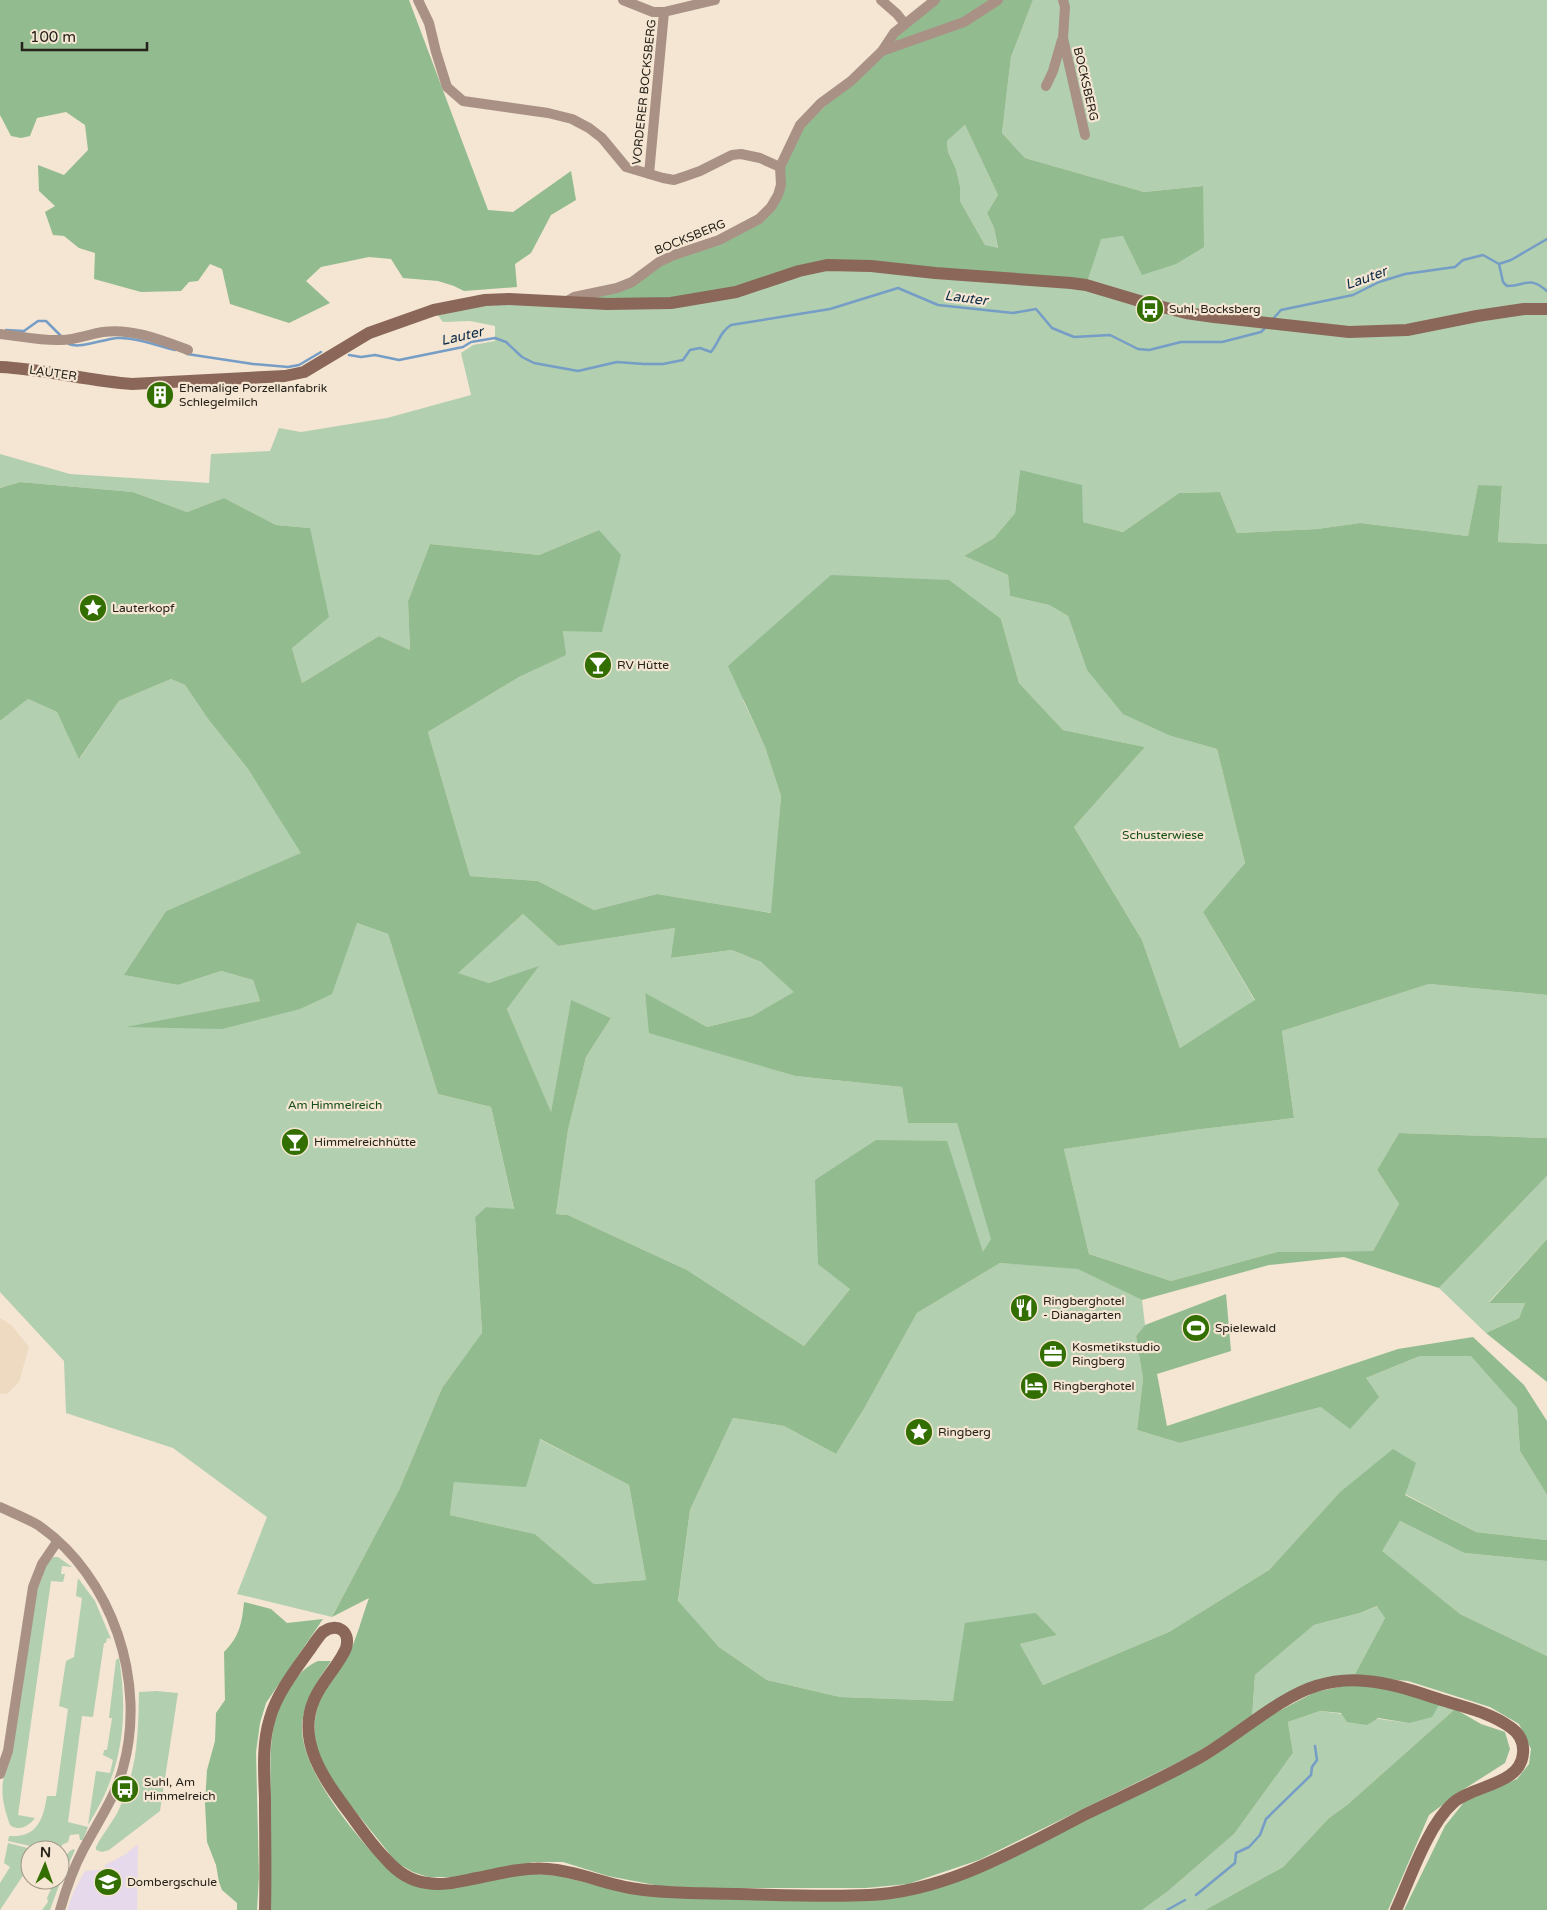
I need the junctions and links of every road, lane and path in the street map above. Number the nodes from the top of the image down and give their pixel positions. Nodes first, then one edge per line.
1 (418, 0) edge
2 (623, 0) edge
3 (716, 0) edge
4 (881, 0) edge
5 (934, 0) edge
6 (998, 0) edge
7 (1063, 0) edge
8 (664, 12) junction
9 (906, 24) junction
10 (1063, 38) junction
11 (882, 51) junction
12 (1046, 86) dead end
13 (1085, 135) dead end
14 (780, 167) junction
15 (649, 174) junction
16 (563, 303) junction
17 (1547, 309) edge
18 (0, 334) edge
19 (188, 350) dead end
20 (0, 367) edge
21 (0, 1507) edge
22 (57, 1542) junction
23 (0, 1774) edge
24 (60, 1910) edge
25 (265, 1910) edge
26 (1396, 1910) edge

1 - 15 street, VORDERER BOCKSBERG
2 - 8 street
3 - 8 street
4 - 9 street
5 - 9 street, BOCKSBERG
6 - 11 street
7 - 10 street, BOCKSBERG
8 - 15 street, VORDERER BOCKSBERG
9 - 11 street, BOCKSBERG
10 - 12 street, BOCKSBERG
10 - 13 street, BOCKSBERG
11 - 14 street, BOCKSBERG
14 - 15 street, VORDERER BOCKSBERG
14 - 16 street, BOCKSBERG
16 - 17 main road, LAUTER
16 - 20 main road, LAUTER
18 - 19 street
21 - 22 street
22 - 23 street
22 - 24 street
25 - 26 main road

